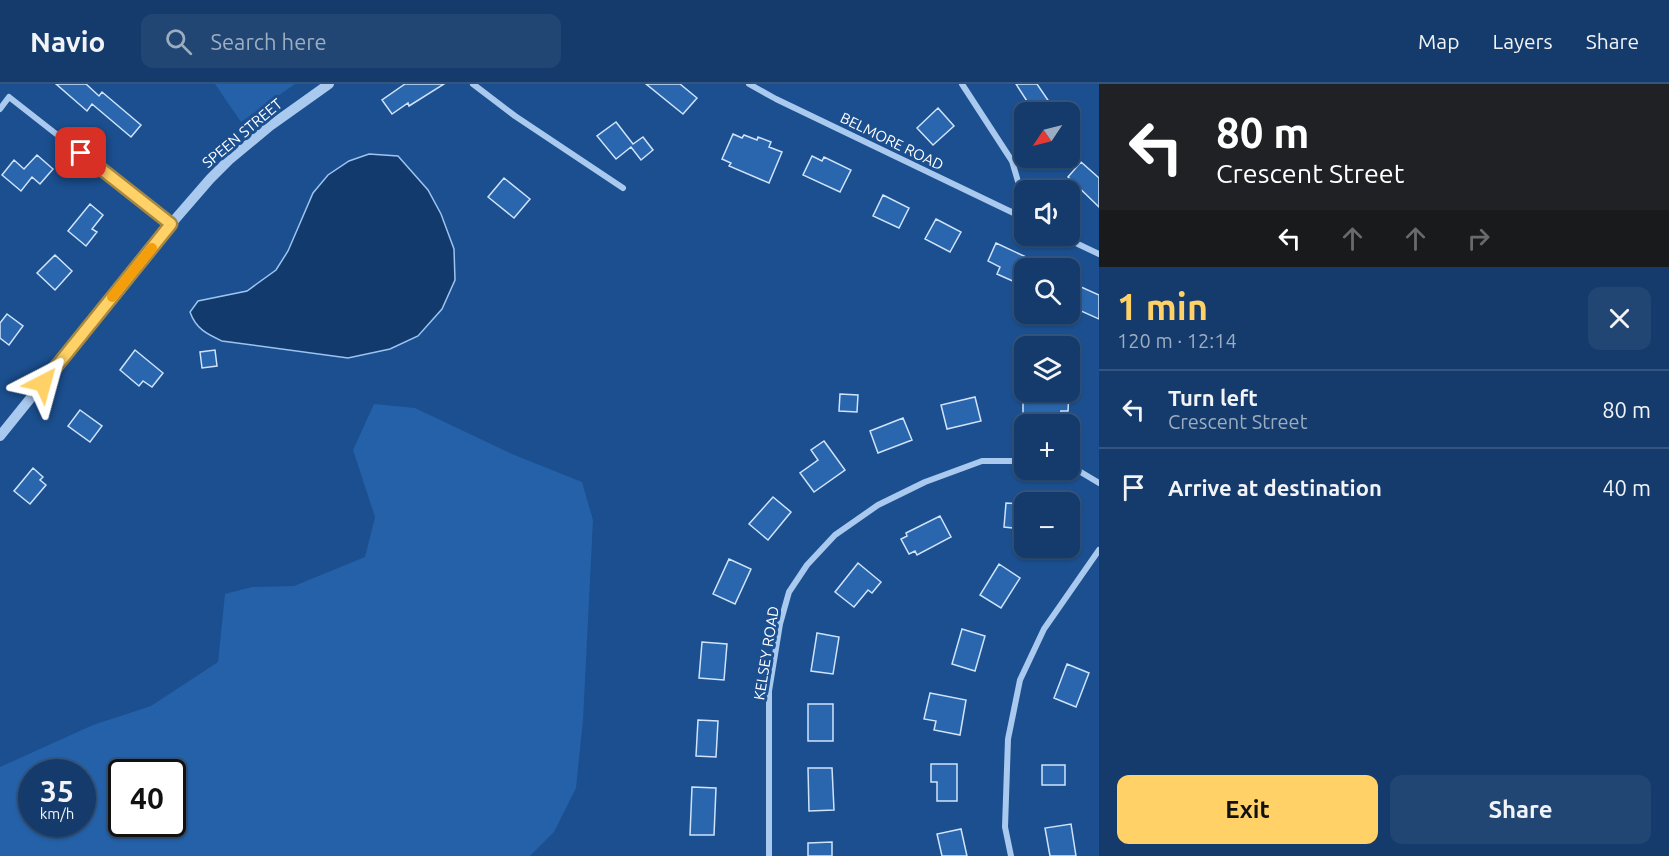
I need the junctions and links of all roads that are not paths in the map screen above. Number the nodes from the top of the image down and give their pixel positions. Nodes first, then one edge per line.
1 (329, 84) edge
2 (473, 84) edge
3 (749, 84) edge
4 (962, 84) edge
5 (0, 109) edge
6 (1018, 180) edge
7 (623, 188) dead end
8 (1014, 213) edge
9 (171, 224) junction
10 (1080, 245) edge
11 (1099, 254) edge
12 (0, 436) edge
13 (1014, 461) edge
14 (1080, 472) edge
15 (1099, 483) edge
16 (1099, 550) edge
17 (769, 856) edge
18 (1011, 856) edge

1 - 9 street, SPEEN STREET
2 - 7 street
3 - 8 street, BELMORE ROAD
4 - 6 street
5 - 9 street
9 - 12 street, SPEEN STREET
10 - 11 street
13 - 17 street, KELSEY ROAD
14 - 15 street
16 - 18 street

